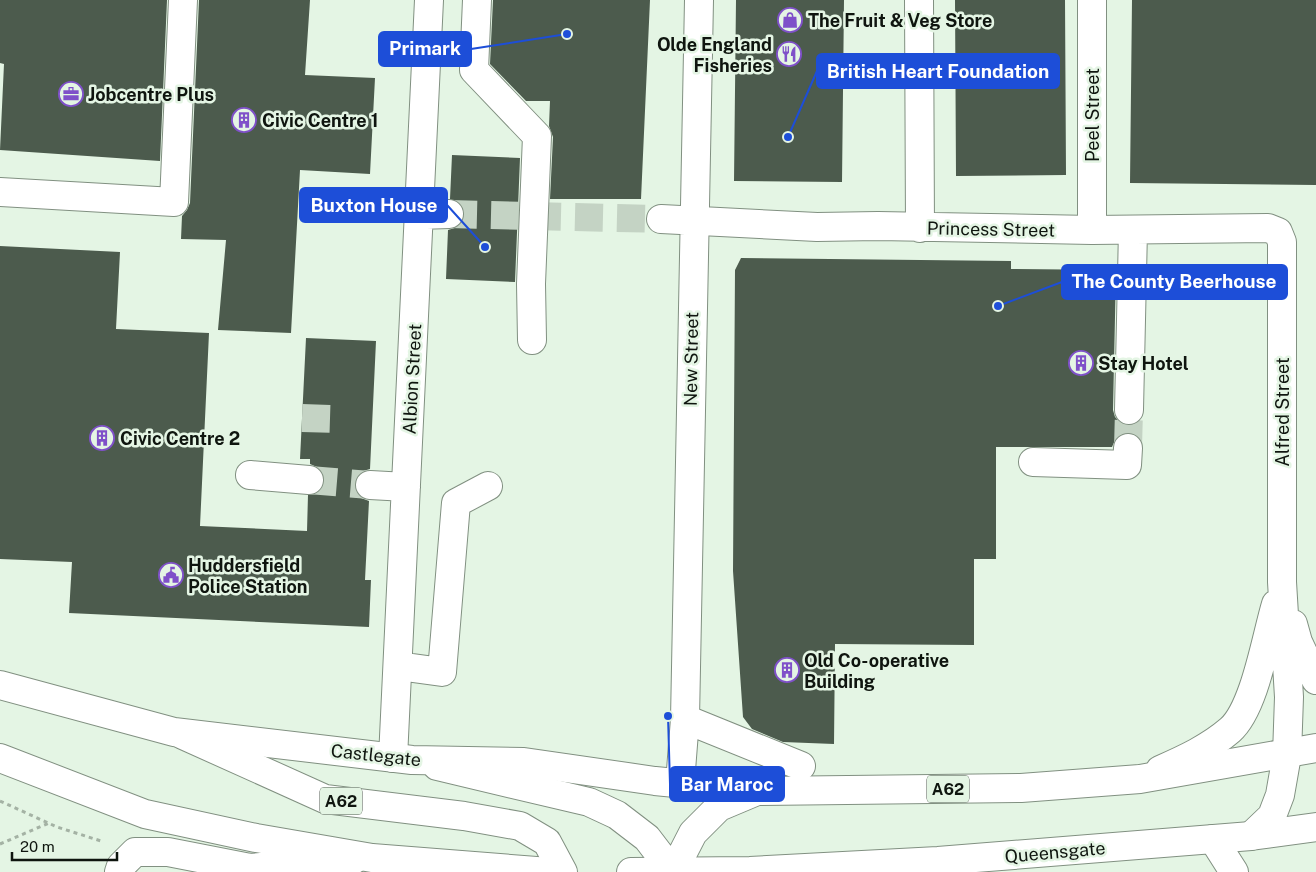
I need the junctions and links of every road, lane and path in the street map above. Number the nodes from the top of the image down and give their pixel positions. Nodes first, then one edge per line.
1 (184, 0) edge
2 (429, 0) edge
3 (477, 0) edge
4 (699, 0) edge
5 (919, 0) edge
6 (1092, 0) edge
7 (0, 192) edge
8 (449, 214) tunnel mouth
9 (419, 215) junction
10 (661, 219) tunnel mouth
11 (694, 219) junction
12 (920, 228) junction
13 (1092, 230) junction
14 (1133, 230) junction
15 (1282, 242) joint
16 (532, 340) dead end
17 (1129, 410) tunnel mouth
18 (1128, 448) tunnel mouth
19 (1033, 462) dead end
20 (250, 475) dead end
21 (309, 480) tunnel mouth
22 (370, 484) tunnel mouth
23 (488, 486) dead end
24 (406, 487) junction
25 (1282, 582) junction
26 (398, 666) junction
27 (1316, 680) edge
28 (0, 685) edge
29 (685, 718) junction
30 (174, 732) junction
31 (1316, 748) edge
32 (1287, 755) junction
33 (0, 758) edge
34 (402, 759) junction
35 (802, 766) dead end
36 (1140, 779) junction
37 (680, 783) junction
38 (757, 791) junction
39 (0, 801) edge
40 (50, 823) junction
41 (1316, 827) edge
42 (1251, 836) junction
43 (1213, 839) junction
44 (0, 844) edge
45 (372, 858) junction
46 (127, 862) edge
47 (927, 866) edge
48 (502, 870) edge
49 (549, 872) edge
50 (562, 872) edge
51 (631, 872) edge
52 (673, 872) edge
53 (1234, 872) edge

1 - 7 main road
2 - 9 main road, Albion Street
3 - 16 main road
4 - 11 main road, New Street
5 - 12 main road
6 - 13 main road, Peel Street
8 - 9 main road
9 - 24 main road, Albion Street
10 - 11 main road, Princess Street
11 - 12 main road, Princess Street
11 - 29 main road, New Street
12 - 13 main road, Princess Street
13 - 14 main road, Princess Street
14 - 15 main road, Princess Street
14 - 17 main road
15 - 25 main road, Alfred Street
18 - 19 main road
20 - 21 main road
22 - 24 main road
23 - 26 main road
24 - 26 main road, Albion Street
25 - 27 main road, Alfred Street
25 - 32 main road, Alfred Street
25 - 36 main road, Alfred Street
26 - 34 main road, Albion Street
28 - 30 main road, Castlegate / A62
29 - 35 main road
29 - 37 main road, New Street
30 - 34 main road, Castlegate / A62
30 - 50 main road, A62
31 - 32 main road, A62
32 - 36 main road, A62
32 - 42 main road, Alfred Street
33 - 45 main road
34 - 37 main road, Castlegate / A62
34 - 52 main road
36 - 38 main road, A62
37 - 38 main road, Castlegate / A62
38 - 52 main road
39 - 40 path
40 - 44 path
40 - 46 path
41 - 42 main road, Queensgate
42 - 43 main road, Queensgate
43 - 47 main road, Queensgate
43 - 53 main road
45 - 46 main road
45 - 48 main road
47 - 52 main road, Queensgate
48 - 49 main road
51 - 52 main road

